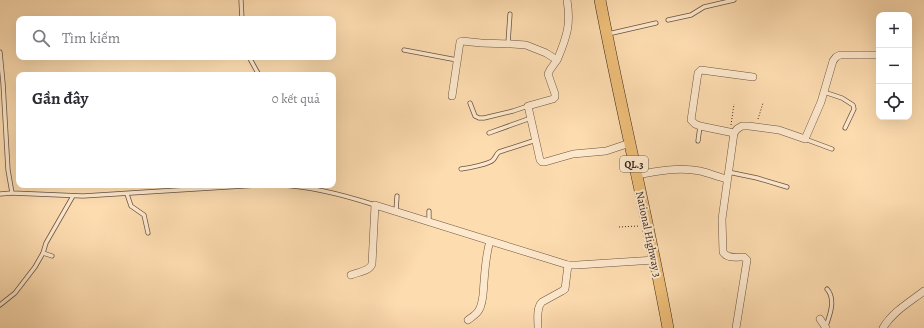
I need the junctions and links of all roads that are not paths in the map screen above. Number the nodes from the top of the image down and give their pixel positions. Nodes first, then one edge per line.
1 (241, 0) edge
2 (567, 0) edge
3 (600, 0) edge
4 (734, 0) edge
5 (510, 14) dead end
6 (242, 16) edge
7 (668, 20) dead end
8 (656, 23) dead end
9 (607, 34) junction
10 (508, 43) junction
11 (404, 50) dead end
12 (0, 52) edge
13 (876, 55) edge
14 (251, 60) edge
15 (457, 60) junction
16 (557, 60) junction
17 (257, 72) edge
18 (753, 77) dead end
19 (824, 92) junction
20 (452, 96) dead end
21 (470, 103) dead end
22 (528, 106) junction
23 (531, 118) junction
24 (700, 126) junction
25 (846, 128) dead end
26 (488, 133) dead end
27 (732, 133) junction
28 (805, 139) junction
29 (536, 140) junction
30 (698, 141) dead end
31 (630, 143) junction
32 (832, 149) dead end
33 (461, 169) dead end
34 (637, 175) junction
35 (728, 176) junction
36 (787, 187) dead end
37 (214, 188) edge
38 (308, 188) edge
39 (12, 193) junction
40 (0, 194) edge
41 (127, 194) junction
42 (73, 196) junction
43 (397, 196) dead end
44 (375, 205) junction
45 (429, 211) dead end
46 (396, 212) junction
47 (429, 222) junction
48 (148, 233) dead end
49 (490, 241) junction
50 (43, 253) junction
51 (52, 256) dead end
52 (655, 260) junction
53 (568, 265) junction
54 (352, 275) dead end
55 (827, 289) dead end
56 (923, 294) edge
57 (0, 305) edge
58 (820, 319) dead end
59 (468, 320) dead end
60 (826, 327) edge
61 (538, 328) edge
62 (668, 328) edge
63 (736, 328) edge
64 (883, 328) edge

1 - 6 lane
2 - 16 street
3 - 9 highway, National Highway 3 / QL.3
4 - 7 lane
5 - 10 lane
8 - 9 lane
9 - 31 highway, National Highway 3 / QL.3
10 - 15 street
10 - 16 street
11 - 15 lane
12 - 39 lane
13 - 19 street
14 - 17 lane
15 - 20 street
16 - 22 street
18 - 24 street
19 - 25 lane
19 - 28 street
21 - 22 lane
22 - 23 street
23 - 26 lane
23 - 29 street
24 - 27 street
24 - 30 lane
27 - 28 street
27 - 35 street
28 - 32 lane
29 - 31 street
29 - 33 lane
31 - 34 highway, National Highway 3 / QL.3
34 - 35 street
34 - 52 highway, National Highway 3 / QL.3
35 - 36 lane
35 - 63 street
37 - 41 lane
38 - 44 lane
39 - 40 lane
39 - 42 lane
41 - 42 lane
41 - 48 lane
42 - 50 lane
43 - 46 lane
44 - 46 street
44 - 54 street
45 - 47 lane
46 - 47 street
47 - 49 street
49 - 53 street
49 - 59 street
50 - 51 lane
50 - 57 lane
52 - 53 street
52 - 62 highway, National Highway 3 / QL.3
53 - 61 street
55 - 60 lane
56 - 64 street
58 - 60 street

